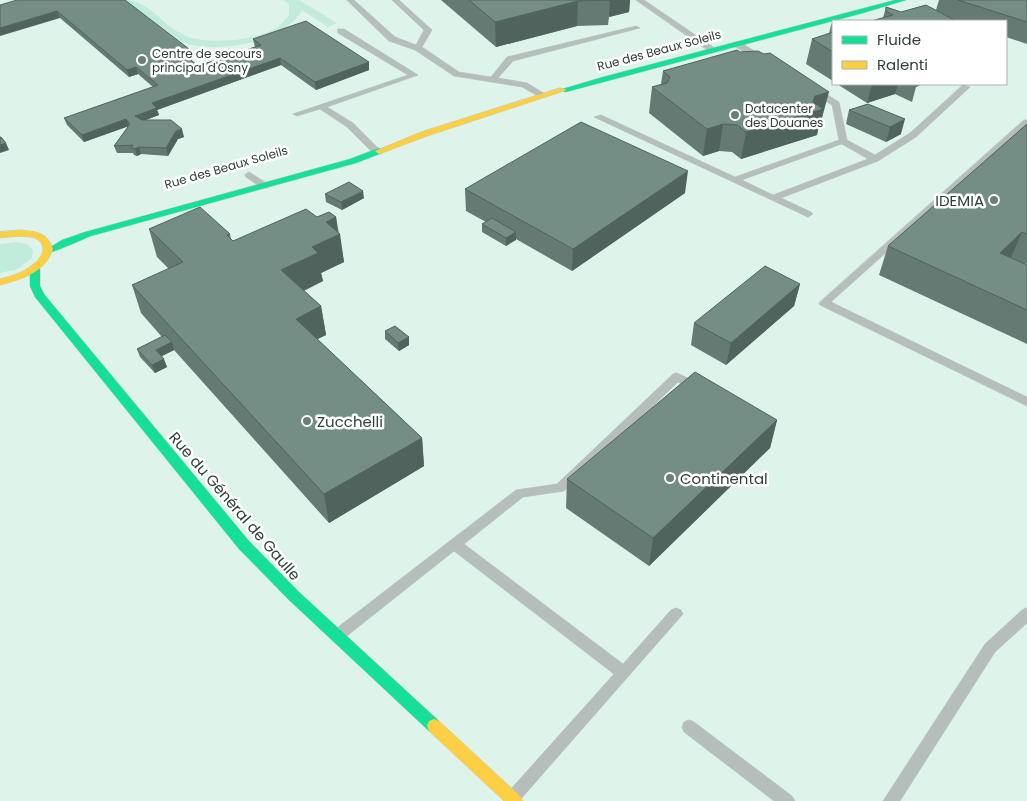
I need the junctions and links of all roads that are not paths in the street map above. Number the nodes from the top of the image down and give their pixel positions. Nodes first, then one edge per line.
1 (350, 0) edge
2 (395, 0) edge
3 (639, 0) edge
4 (903, 0) edge
5 (832, 20) edge
6 (833, 20) edge
7 (636, 28) dead end
8 (341, 31) dead end
9 (737, 44) junction
10 (418, 48) junction
11 (712, 49) junction
12 (771, 64) edge
13 (493, 80) junction
14 (804, 84) edge
15 (966, 87) dead end
16 (542, 96) junction
17 (321, 106) junction
18 (297, 114) dead end
19 (598, 117) dead end
20 (1027, 122) edge
21 (843, 141) junction
22 (373, 148) junction
23 (353, 149) dead end
24 (875, 160) junction
25 (266, 170) dead end
26 (244, 176) joint
27 (734, 180) junction
28 (265, 186) junction
29 (773, 198) junction
30 (119, 213) dead end
31 (808, 214) dead end
32 (3, 233) edge
33 (38, 236) junction
34 (49, 251) junction
35 (35, 269) junction
36 (4, 281) edge
37 (39, 295) junction
38 (703, 392) edge
39 (1027, 402) edge
40 (454, 544) junction
41 (676, 614) dead end
42 (1027, 614) edge
43 (337, 636) junction
44 (624, 673) junction
45 (688, 727) dead end
46 (514, 800) edge
47 (787, 801) edge
48 (891, 801) edge

1 - 10 lane
2 - 10 lane
3 - 11 lane
4 - 6 main road, Rue des Beaux Soleils
5 - 9 main road, Rue des Beaux Soleils
7 - 13 lane
8 - 17 lane
9 - 11 main road, Rue des Beaux Soleils
9 - 12 lane
10 - 13 lane
11 - 16 main road, Rue des Beaux Soleils
13 - 16 lane
14 - 21 lane
15 - 24 lane
16 - 22 main road, Rue des Beaux Soleils
17 - 18 lane
17 - 22 lane
19 - 27 lane
20 - 39 lane
21 - 24 lane
21 - 27 lane
22 - 23 main road, Rue des Beaux Soleils
22 - 28 main road, Rue des Beaux Soleils
24 - 29 lane
25 - 26 main road, Rue des Beaux Soleils
26 - 28 lane
27 - 29 lane
28 - 34 main road, Rue des Beaux Soleils
29 - 31 lane
30 - 33 main road
32 - 33 main road
33 - 34 main road
34 - 35 main road
35 - 36 main road
35 - 37 main road
36 - 37 main road
37 - 43 main road, Rue du Général de Gaulle
38 - 40 lane
40 - 43 lane
40 - 44 lane
41 - 44 lane
42 - 48 lane
43 - 46 main road, Rue du Général de Gaulle
44 - 46 lane
45 - 47 lane

